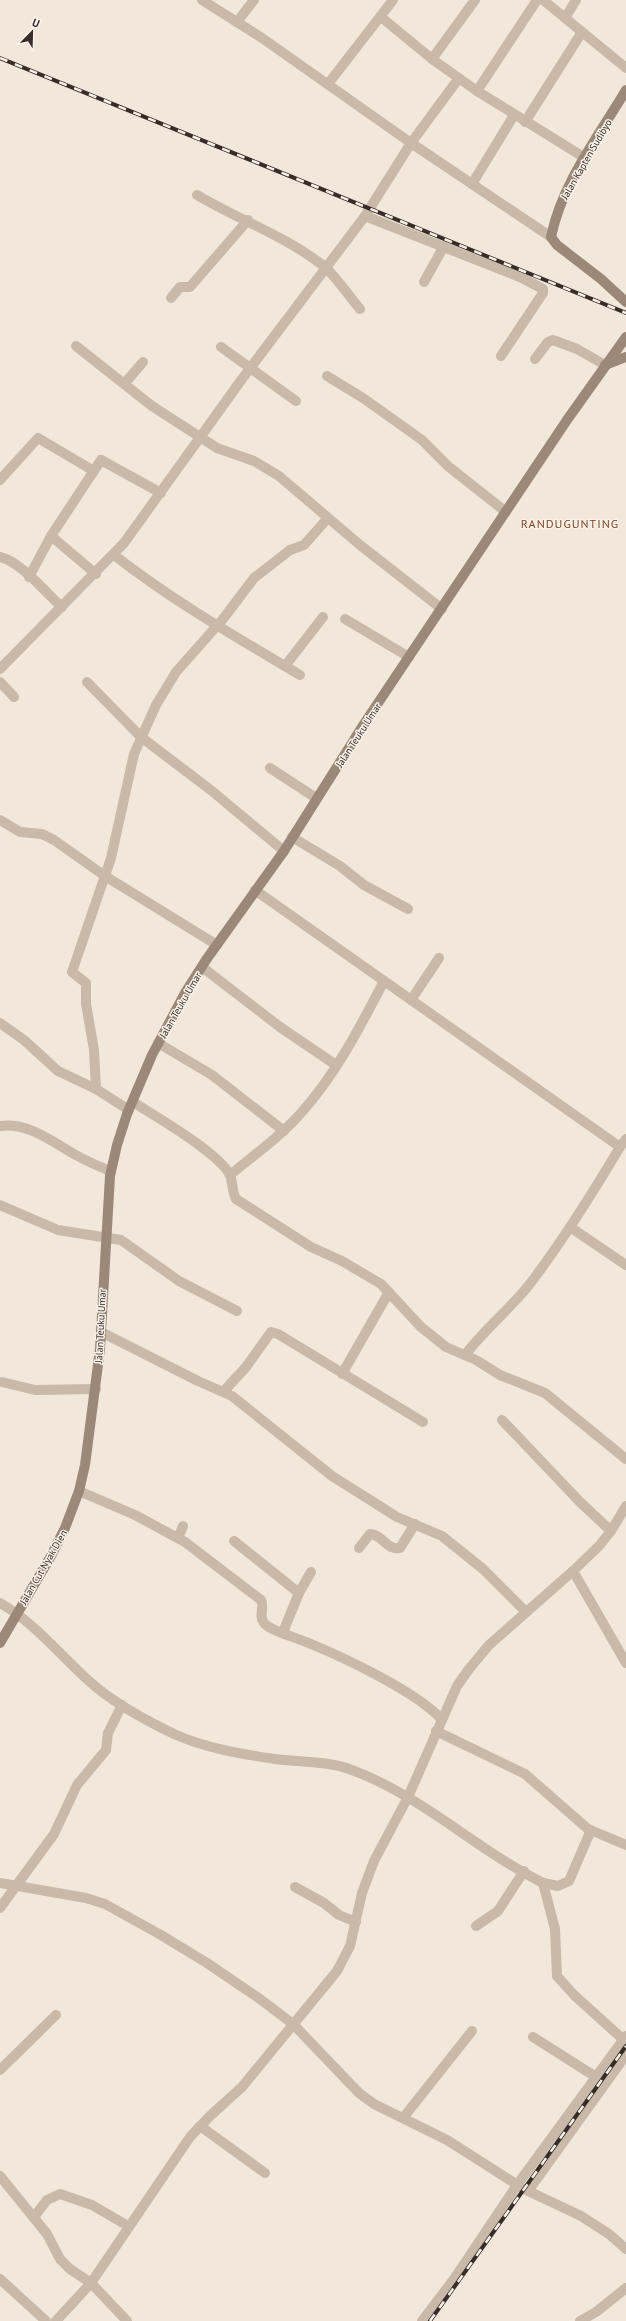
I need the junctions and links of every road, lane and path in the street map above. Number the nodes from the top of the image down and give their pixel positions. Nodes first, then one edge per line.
1 (202, 0) edge
2 (254, 0) edge
3 (393, 0) edge
4 (475, 0) edge
5 (537, 0) edge
6 (543, 0) edge
7 (576, 0) edge
8 (381, 17) junction
9 (565, 18) junction
10 (237, 22) junction
11 (582, 32) junction
12 (432, 59) junction
13 (626, 68) edge
14 (459, 78) junction
15 (328, 84) junction
16 (626, 90) edge
17 (477, 92) junction
18 (514, 116) junction
19 (525, 122) junction
20 (412, 143) junction
21 (585, 158) junction
22 (472, 184) junction
23 (197, 195) dead end
24 (365, 216) junction
25 (248, 220) junction
26 (551, 237) junction
27 (444, 246) junction
28 (326, 268) junction
29 (424, 282) dead end
30 (171, 298) dead end
31 (626, 302) edge
32 (360, 309) dead end
33 (626, 337) edge
34 (76, 346) dead end
35 (221, 347) dead end
36 (501, 356) dead end
37 (626, 356) edge
38 (535, 359) dead end
39 (143, 362) dead end
40 (605, 365) junction
41 (250, 369) junction
42 (327, 376) dead end
43 (125, 383) junction
44 (296, 401) dead end
45 (202, 436) junction
46 (94, 471) junction
47 (0, 480) edge
48 (161, 493) junction
49 (506, 512) junction
50 (327, 518) junction
51 (51, 536) junction
52 (114, 555) junction
53 (0, 557) edge
54 (96, 574) junction
55 (29, 576) junction
56 (62, 607) junction
57 (442, 609) junction
58 (323, 617) dead end
59 (345, 618) dead end
60 (215, 626) junction
61 (409, 657) junction
62 (285, 666) junction
63 (0, 669) edge
64 (300, 675) dead end
65 (0, 682) edge
66 (87, 682) dead end
67 (14, 696) dead end
68 (141, 737) junction
69 (270, 768) dead end
70 (316, 798) junction
71 (0, 820) edge
72 (292, 837) junction
73 (284, 851) junction
74 (105, 876) junction
75 (255, 890) junction
76 (408, 909) dead end
77 (217, 945) junction
78 (439, 958) dead end
79 (202, 967) junction
80 (384, 981) junction
81 (411, 1000) junction
82 (0, 1023) edge
83 (158, 1043) junction
84 (336, 1065) junction
85 (96, 1089) junction
86 (131, 1106) junction
87 (0, 1126) edge
88 (284, 1131) junction
89 (623, 1143) edge
90 (110, 1171) junction
91 (230, 1175) junction
92 (0, 1205) edge
93 (570, 1227) junction
94 (106, 1238) junction
95 (626, 1265) edge
96 (389, 1292) junction
97 (237, 1311) dead end
98 (101, 1332) junction
99 (465, 1355) junction
100 (342, 1374) junction
101 (2, 1382) dead end
102 (96, 1389) junction
103 (224, 1391) junction
104 (502, 1420) dead end
105 (423, 1422) dead end
106 (626, 1460) edge
107 (86, 1465) joint
108 (80, 1491) junction
109 (625, 1509) edge
110 (415, 1524) junction
111 (183, 1526) dead end
112 (611, 1531) junction
113 (178, 1538) junction
114 (234, 1541) dead end
115 (359, 1548) dead end
116 (573, 1571) junction
117 (311, 1572) dead end
118 (299, 1593) junction
119 (0, 1603) edge
120 (17, 1612) junction
121 (526, 1612) junction
122 (283, 1632) junction
123 (0, 1643) edge
124 (626, 1663) edge
125 (122, 1705) junction
126 (442, 1720) junction
127 (436, 1731) junction
128 (408, 1797) junction
129 (592, 1830) junction
130 (626, 1845) edge
131 (524, 1871) junction
132 (0, 1883) edge
133 (543, 1883) junction
134 (15, 1887) junction
135 (295, 1887) dead end
136 (0, 1908) edge
137 (356, 1922) junction
138 (476, 1926) dead end
139 (56, 2015) dead end
140 (293, 2024) junction
141 (472, 2032) dead end
142 (533, 2038) dead end
143 (625, 2039) edge
144 (626, 2055) edge
145 (0, 2070) edge
146 (596, 2077) junction
147 (403, 2118) junction
148 (200, 2126) junction
149 (265, 2173) dead end
150 (0, 2176) edge
151 (517, 2185) junction
152 (528, 2191) junction
153 (34, 2217) junction
154 (128, 2226) junction
155 (626, 2249) edge
156 (0, 2279) edge
157 (91, 2283) junction
158 (626, 2288) edge
159 (46, 2321) edge
160 (56, 2321) edge
161 (127, 2321) edge
162 (422, 2321) edge
163 (580, 2321) edge

1 - 10 street
2 - 10 street
3 - 8 street
4 - 12 street
5 - 17 street
6 - 9 street
7 - 9 street
8 - 12 street
8 - 15 street
9 - 11 street
10 - 15 street
11 - 13 street
11 - 19 street
12 - 14 street
14 - 17 street
14 - 20 street
15 - 20 street
16 - 21 main road, Jalan Kapten Sudibyo
17 - 18 street
18 - 19 street
18 - 22 street
19 - 21 street
20 - 22 street
20 - 24 street
21 - 26 main road, Jalan Kapten Sudibyo
22 - 26 street
23 - 25 street
24 - 27 street
24 - 28 street
25 - 28 street
25 - 30 street
26 - 31 main road
27 - 29 street
27 - 36 street
28 - 32 street
28 - 41 street
33 - 40 main road, Jalan Teuku Umar
34 - 43 street
35 - 41 street
37 - 40 main road
38 - 40 street
39 - 43 street
40 - 49 main road, Jalan Teuku Umar
41 - 44 street
41 - 45 street
42 - 49 street
43 - 45 street
45 - 48 street
45 - 50 street
46 - 47 street
46 - 48 street
46 - 51 street
48 - 52 street
49 - 57 main road, Jalan Teuku Umar
50 - 57 street
50 - 60 street
51 - 54 street
51 - 55 street
52 - 54 street
52 - 60 street
53 - 55 street
54 - 56 street
55 - 56 street
56 - 63 street
57 - 61 main road, Jalan Teuku Umar
58 - 62 street
59 - 61 street
60 - 62 street
60 - 68 street
61 - 70 main road, Jalan Teuku Umar
62 - 64 street
65 - 67 street
66 - 68 street
68 - 73 street
68 - 74 street
69 - 70 street
70 - 72 main road, Jalan Teuku Umar
71 - 74 street
72 - 73 main road, Jalan Teuku Umar
72 - 76 street
73 - 75 main road, Jalan Teuku Umar
74 - 77 street
74 - 85 street
75 - 77 main road, Jalan Teuku Umar
75 - 80 street
77 - 79 main road, Jalan Teuku Umar
78 - 81 street
79 - 83 main road, Jalan Teuku Umar
79 - 84 street
80 - 81 street
80 - 84 street
81 - 89 street
82 - 85 street
83 - 86 main road, Jalan Teuku Umar
83 - 88 street
84 - 88 street
85 - 86 street
86 - 90 main road, Jalan Teuku Umar
86 - 91 street
87 - 90 street
88 - 91 street
89 - 93 street
90 - 94 main road, Jalan Teuku Umar
91 - 96 street
92 - 94 street
93 - 95 street
93 - 99 street
94 - 97 street
94 - 98 main road, Jalan Teuku Umar
96 - 99 street
96 - 100 street
98 - 102 main road, Jalan Teuku Umar
98 - 103 street
99 - 106 street
100 - 103 street
100 - 105 street
101 - 102 street
102 - 107 main road, Jalan Teuku Umar
103 - 110 street
104 - 112 street
107 - 108 main road, Jalan Cut Nyak Dien
108 - 113 street
108 - 120 main road, Jalan Cut Nyak Dien
109 - 112 street
110 - 115 street
110 - 121 street
111 - 113 street
112 - 116 street
113 - 122 street
114 - 118 street
116 - 121 street
116 - 124 street
117 - 118 street
118 - 122 street
119 - 120 street
120 - 123 main road, Jalan Cut Nyak Dien
120 - 125 street
121 - 126 street
122 - 126 street
125 - 128 street
125 - 134 street
126 - 127 street
127 - 128 street
127 - 129 street
128 - 131 street
128 - 137 street
129 - 130 street
129 - 133 street
131 - 133 street
131 - 138 street
132 - 134 street
133 - 143 street
134 - 136 street
134 - 140 street
135 - 137 street
137 - 140 street
139 - 145 street
140 - 147 street
140 - 148 street
141 - 147 street
142 - 146 street
143 - 146 street
144 - 152 street
146 - 151 street
147 - 151 street
148 - 149 street
148 - 154 street
150 - 153 street
151 - 152 street
151 - 162 street
152 - 155 street
153 - 154 street
153 - 157 street
154 - 157 street
156 - 159 street
157 - 160 street
157 - 161 street
158 - 163 street

